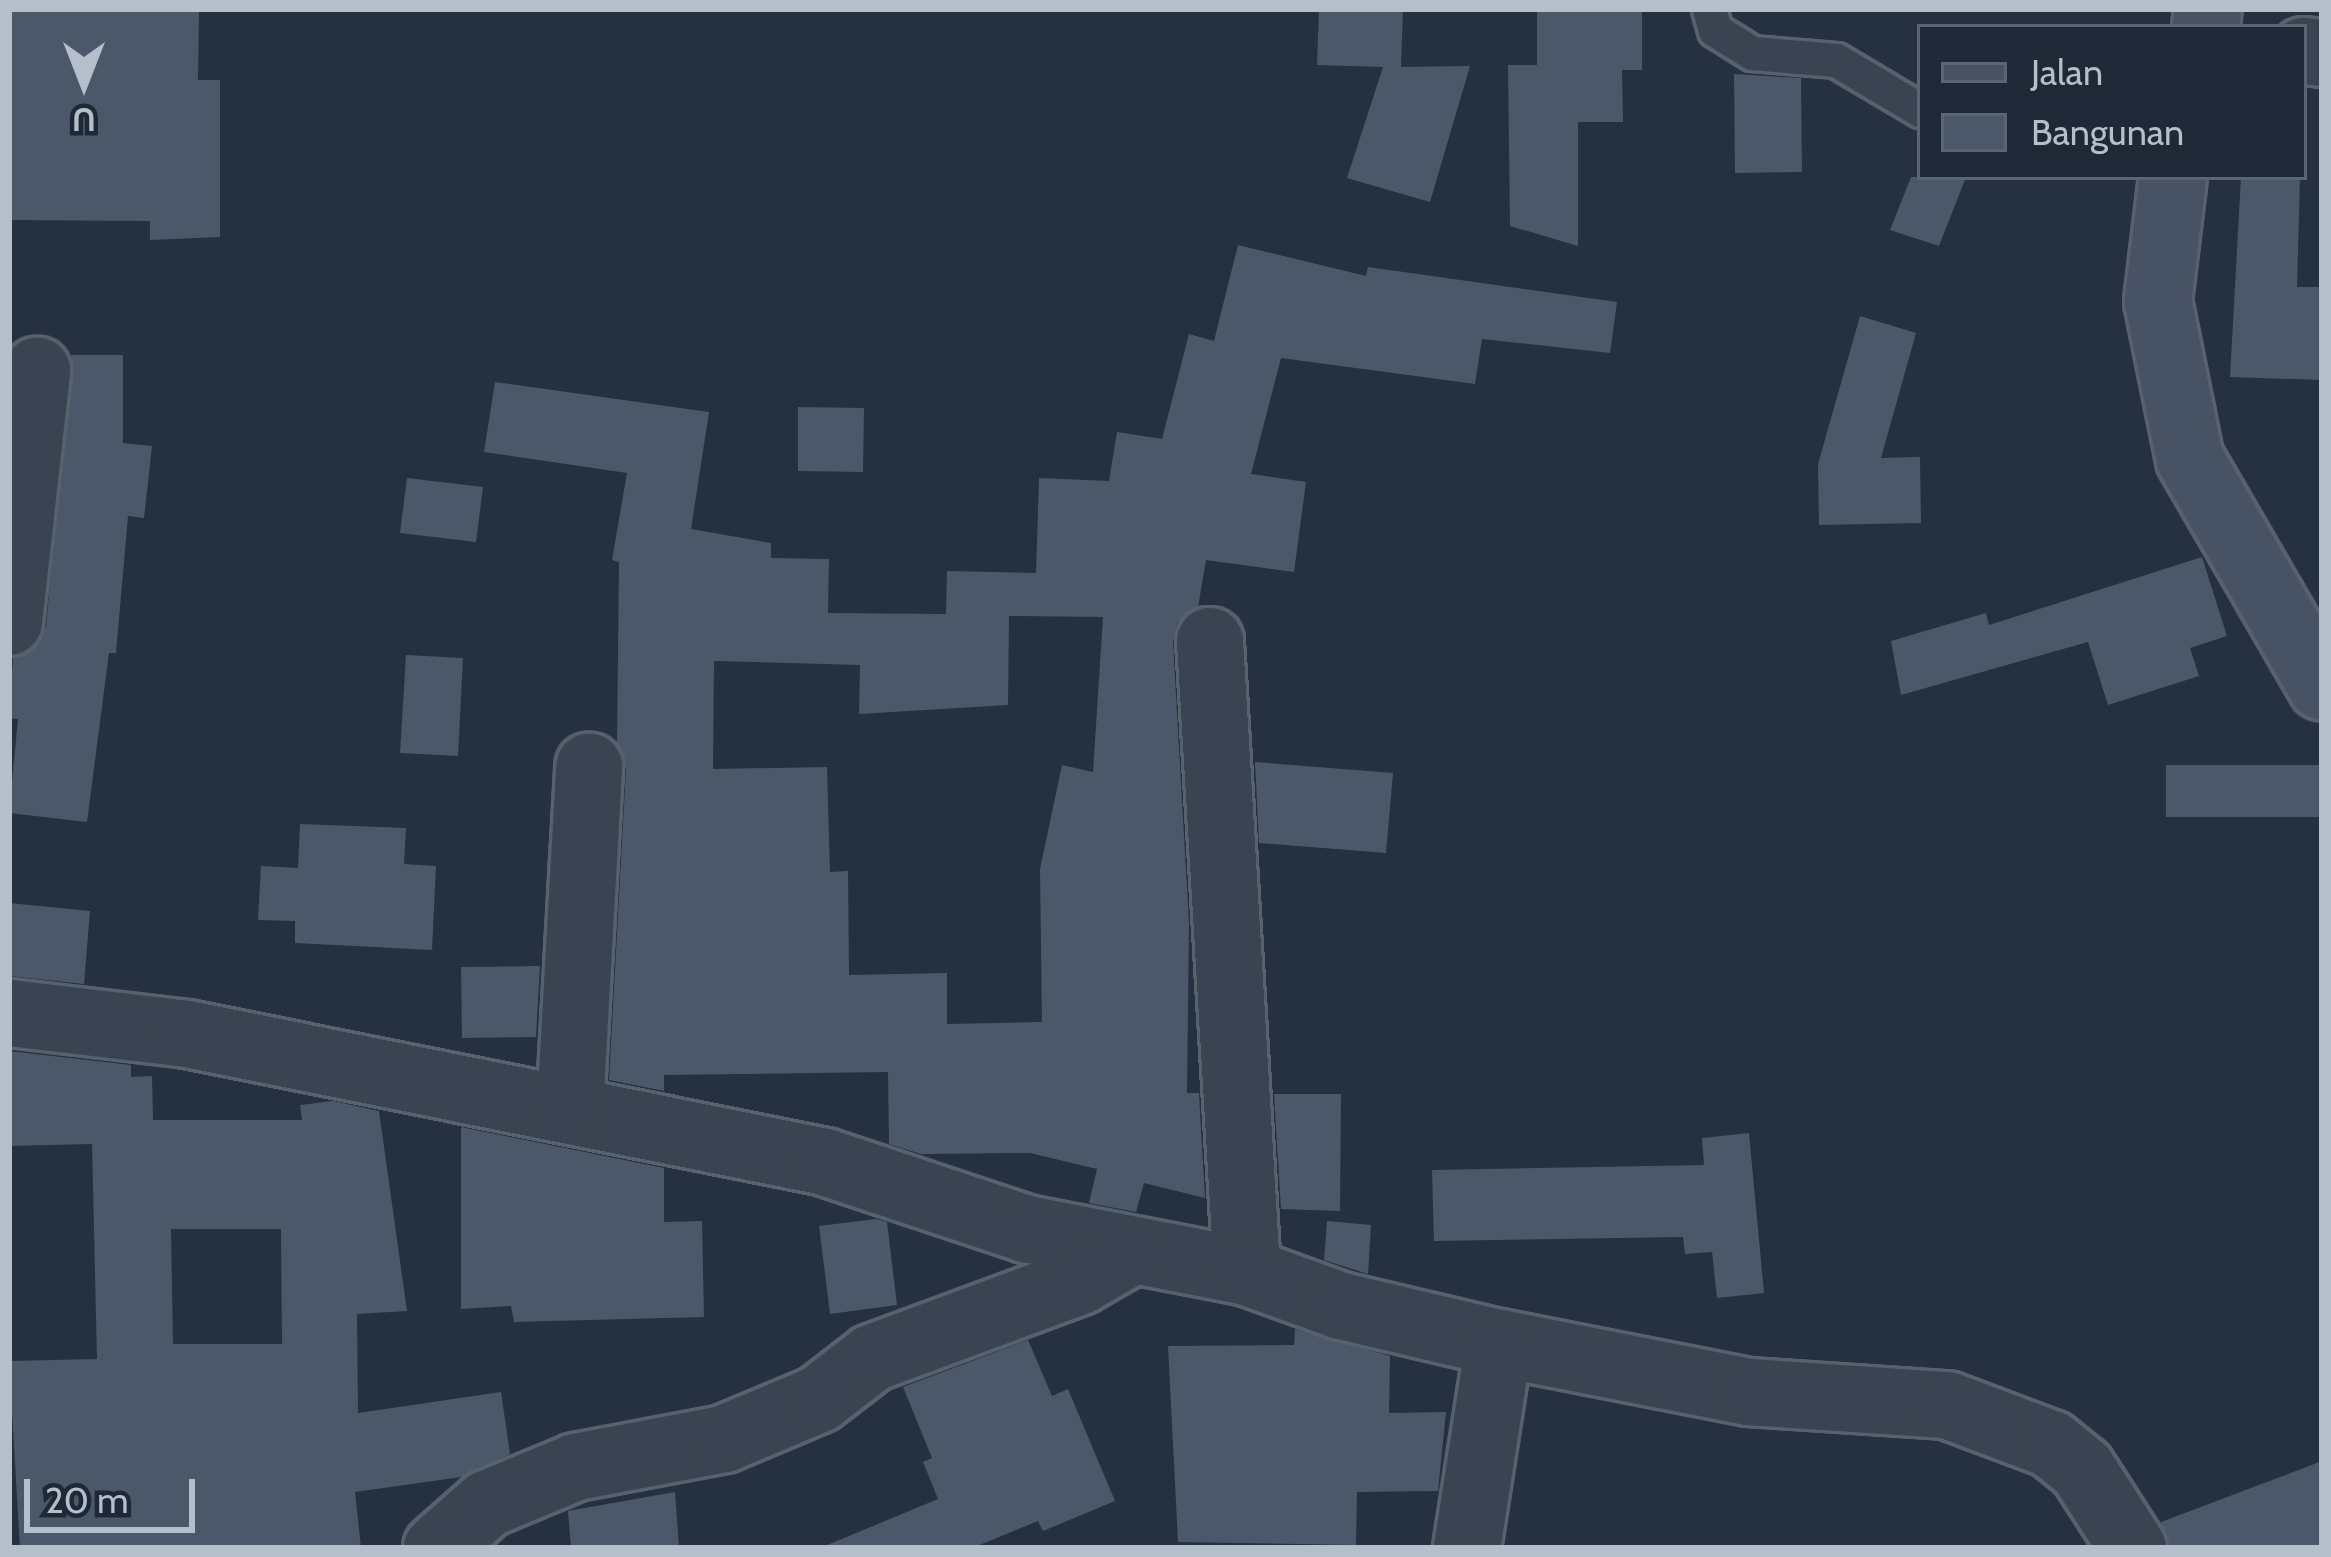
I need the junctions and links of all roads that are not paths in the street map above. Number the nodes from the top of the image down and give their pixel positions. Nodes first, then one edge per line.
1 (1709, 9) edge
2 (1917, 108) edge
3 (2174, 180) edge
4 (37, 371) dead end
5 (9, 622) edge
6 (1210, 641) dead end
7 (2322, 687) edge
8 (589, 767) dead end
9 (9, 1013) edge
10 (570, 1109) junction
11 (1130, 1252) junction
12 (1247, 1272) junction
13 (1499, 1343) junction
14 (436, 1548) edge
15 (1467, 1548) edge
16 (2133, 1548) edge

1 - 2 lane
3 - 7 street
4 - 5 street
6 - 12 street
8 - 10 street
9 - 10 street
10 - 11 street
11 - 12 street
11 - 14 street
12 - 13 street
13 - 15 street
13 - 16 street

